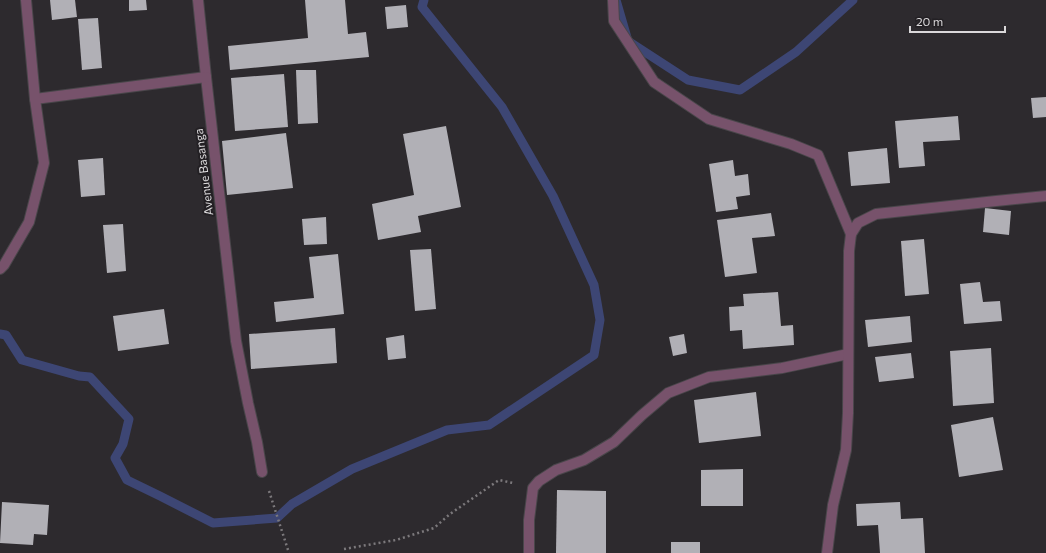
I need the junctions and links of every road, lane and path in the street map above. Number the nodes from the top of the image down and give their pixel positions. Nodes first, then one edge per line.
1 (26, 0) edge
2 (198, 0) edge
3 (613, 0) edge
4 (206, 77) junction
5 (35, 99) junction
6 (1046, 196) edge
7 (851, 234) junction
8 (0, 269) edge
9 (848, 354) junction
10 (262, 472) joint
11 (533, 488) junction
12 (344, 549) dead end
13 (288, 553) edge
14 (528, 553) edge
15 (827, 553) edge

1 - 5 street
2 - 4 street, Avenue Basanga
3 - 7 street
4 - 5 street
4 - 10 street, Avenue Basanga
5 - 8 street
6 - 7 street
7 - 9 street
9 - 11 street
9 - 15 street
10 - 13 path
11 - 12 path
11 - 14 street

